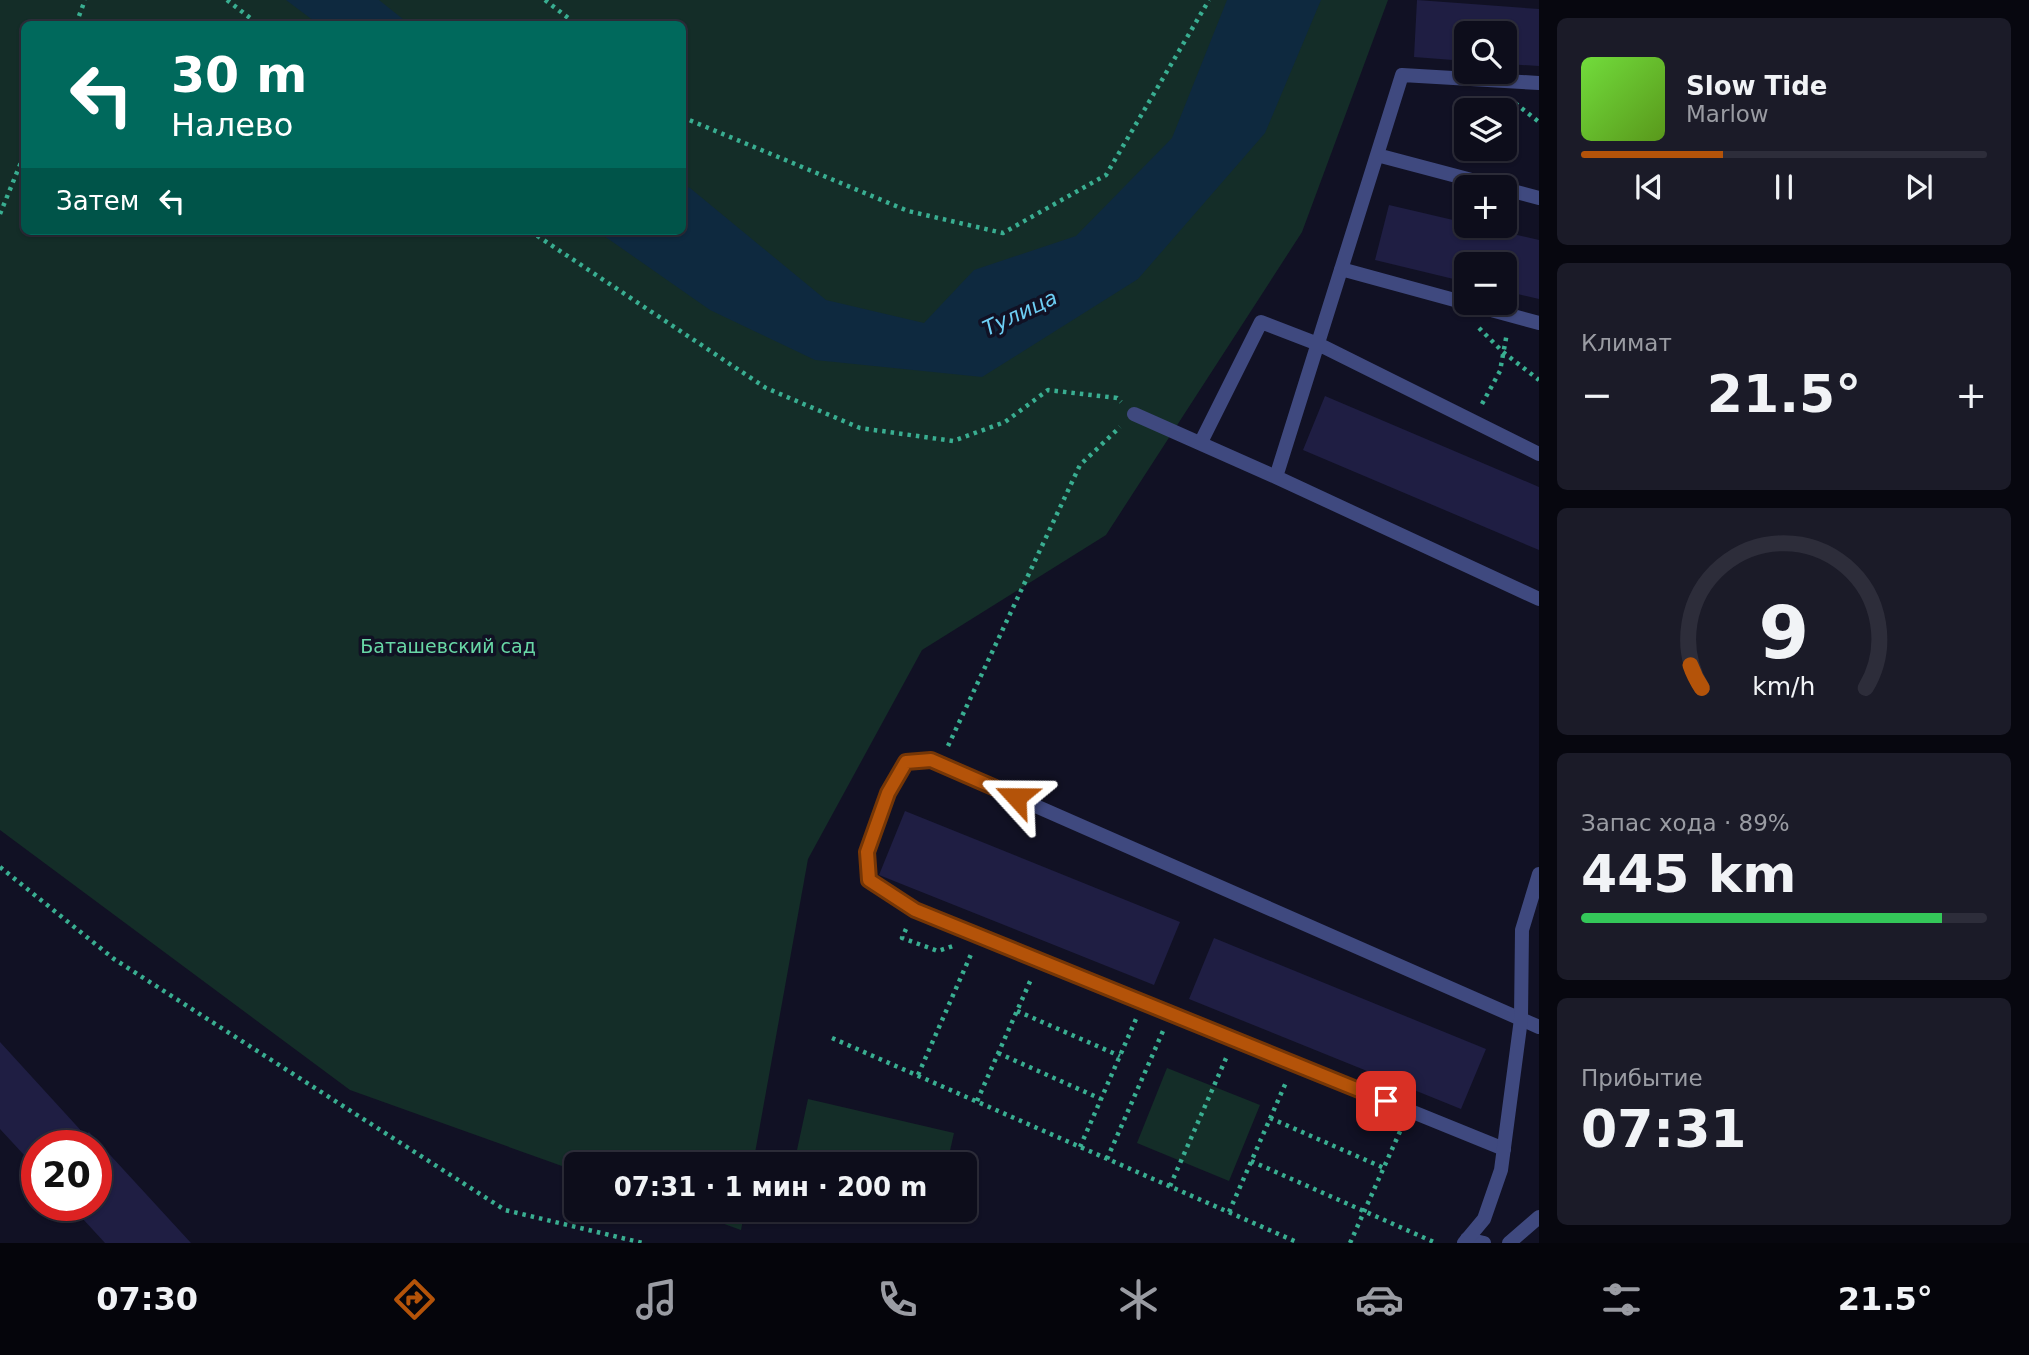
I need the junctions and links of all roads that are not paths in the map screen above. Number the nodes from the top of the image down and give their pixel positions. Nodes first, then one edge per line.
1 (1539, 83) edge
2 (1377, 155) junction
3 (1454, 175) edge
4 (1517, 192) edge
5 (1539, 198) edge
6 (1341, 269) junction
7 (1539, 323) edge
8 (1318, 344) junction
9 (1134, 414) road end
10 (1201, 442) junction
11 (1539, 454) edge
12 (1276, 477) junction
13 (1539, 599) edge
14 (1539, 874) edge
15 (1521, 1019) junction
16 (1539, 1027) edge
17 (1504, 1149) junction
18 (1539, 1217) edge
19 (1466, 1241) edge
20 (1484, 1243) edge
21 (1509, 1243) edge

1 - 2 street
2 - 3 street
2 - 6 street
4 - 5 street
6 - 7 street
6 - 8 street
8 - 10 street
8 - 11 street
8 - 12 street
9 - 10 street
10 - 12 street
12 - 13 street
14 - 15 street
15 - 16 street
15 - 17 street
15 - 17 street
17 - 19 street
18 - 21 street
19 - 20 street

